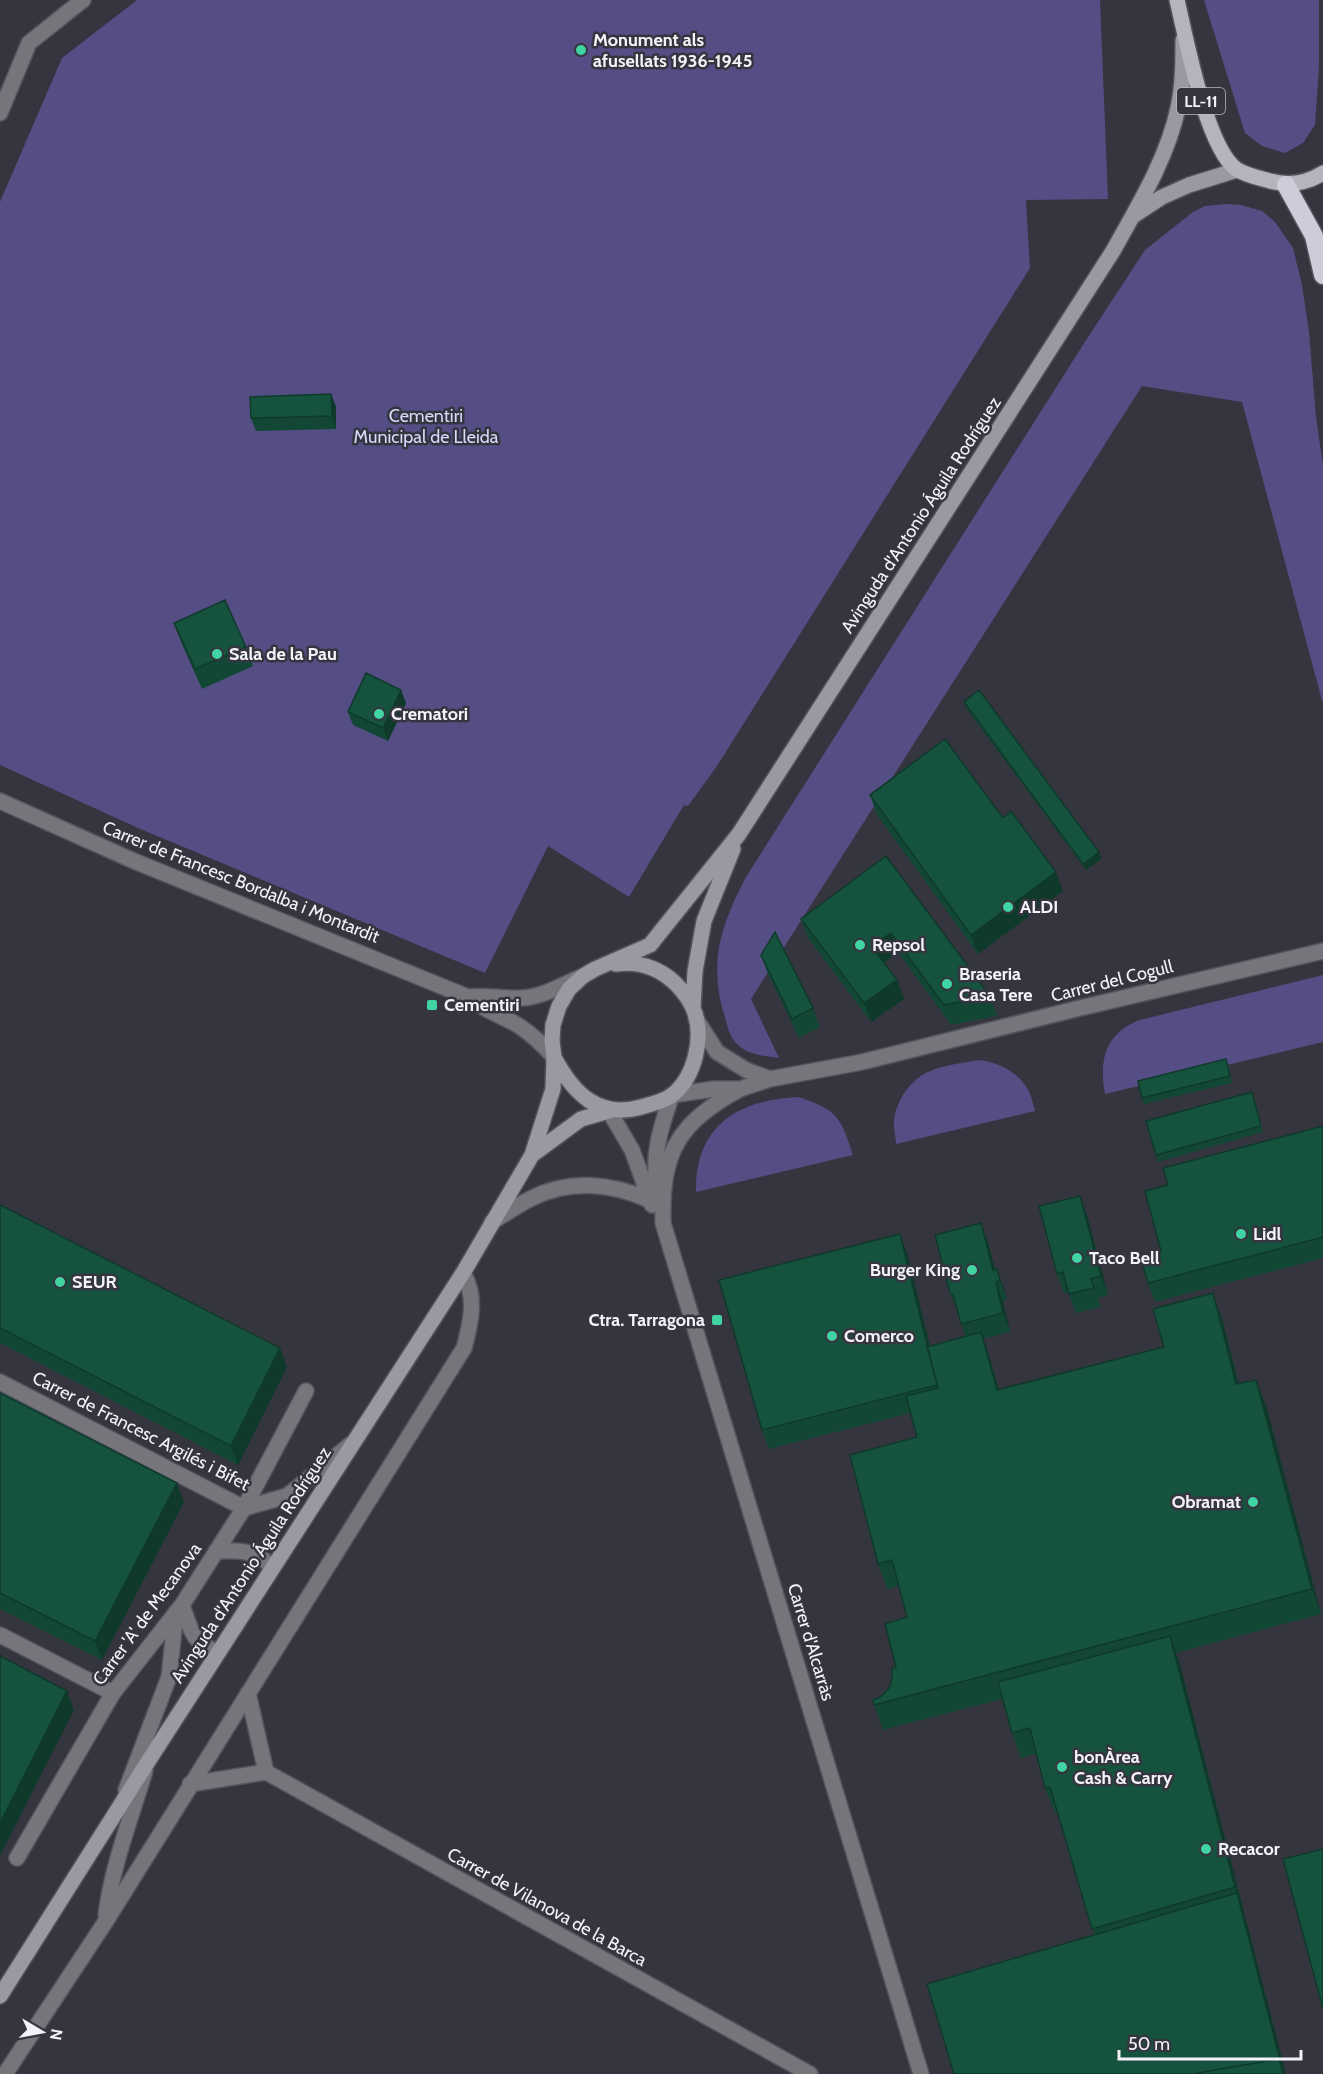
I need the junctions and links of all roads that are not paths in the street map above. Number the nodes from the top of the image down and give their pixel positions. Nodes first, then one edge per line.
1 (83, 0) edge
2 (1177, 0) edge
3 (1183, 25) junction
4 (0, 113) edge
5 (1237, 170) junction
6 (1323, 173) edge
7 (1286, 185) junction
8 (1133, 216) junction
9 (1323, 275) edge
10 (0, 801) edge
11 (739, 834) junction
12 (1323, 951) edge
13 (608, 965) junction
14 (583, 976) junction
15 (468, 997) junction
16 (695, 1013) junction
17 (554, 1057) junction
18 (770, 1079) junction
19 (741, 1089) junction
20 (672, 1095) junction
21 (609, 1111) junction
22 (532, 1155) junction
23 (655, 1202) junction
24 (492, 1222) junction
25 (463, 1273) junction
26 (0, 1382) edge
27 (306, 1391) dead end
28 (353, 1442) junction
29 (244, 1508) junction
30 (216, 1551) junction
31 (273, 1567) junction
32 (179, 1608) junction
33 (0, 1635) edge
34 (217, 1653) junction
35 (113, 1693) junction
36 (248, 1693) junction
37 (149, 1760) junction
38 (266, 1772) junction
39 (190, 1784) junction
40 (121, 1804) junction
41 (17, 1858) dead end
42 (106, 1921) junction
43 (0, 1996) edge
44 (5, 2074) edge
45 (810, 2074) edge
46 (921, 2074) edge

1 - 4 street
2 - 3 main road, LL-11
3 - 5 main road, LL-11
3 - 8 street, Avinguda d'Antonio Águila Rodríguez
5 - 7 main road
5 - 8 street, Avinguda d'Antonio Águila Rodríguez
6 - 7 main road
7 - 9 highway
8 - 11 street, Avinguda d'Antonio Águila Rodríguez
10 - 15 street, Carrer de Francesc Bordalba i Montardit
11 - 13 street, Avinguda d'Antonio Águila Rodríguez
11 - 16 street, Avinguda d'Antonio Águila Rodríguez
12 - 18 street, Carrer del Cogull
13 - 14 street
13 - 16 street
14 - 15 street, Carrer de Francesc Bordalba i Montardit
14 - 17 street, Avinguda d'Antonio Águila Rodríguez
15 - 17 street, Carrer de Francesc Bordalba i Montardit
16 - 18 street
16 - 20 street, Avinguda d'Antonio Águila Rodríguez
17 - 21 street
17 - 22 street, Avinguda d'Antonio Águila Rodríguez
18 - 19 street, Carrer del Cogull
19 - 20 street, Carrer del Cogull
19 - 23 street, Carrer d'Alcarràs
20 - 21 street, Avinguda d'Antonio Águila Rodríguez
20 - 23 street, Carrer d'Alcarràs
21 - 22 street, Avinguda d'Antonio Águila Rodríguez
21 - 23 street, Carrer d'Alcarràs
22 - 24 street, Avinguda d'Antonio Águila Rodríguez
23 - 24 street
23 - 46 street, Carrer d'Alcarràs
24 - 25 street, Avinguda d'Antonio Águila Rodríguez
25 - 28 street, Avinguda d'Antonio Águila Rodríguez
25 - 36 street
26 - 29 street, Carrer de Francesc Argilés i Bifet
27 - 29 street, Carrer 'A' de Mecanova
28 - 29 street, Carrer de Francesc Argilés i Bifet
28 - 31 street, Avinguda d'Antonio Águila Rodríguez
29 - 30 street, Carrer 'A' de Mecanova
30 - 31 street
30 - 32 street, Carrer 'A' de Mecanova
31 - 34 street, Avinguda d'Antonio Águila Rodríguez
32 - 34 street
32 - 35 street, Carrer 'A' de Mecanova
32 - 40 street
33 - 35 street
34 - 37 street, Avinguda d'Antonio Águila Rodríguez
35 - 41 street, Carrer 'A' de Mecanova
36 - 38 street
36 - 39 street
37 - 40 street, Avinguda d'Antonio Águila Rodríguez
37 - 42 street
38 - 39 street
38 - 45 street, Carrer de Vilanova de la Barca
39 - 42 street
40 - 43 street, Avinguda d'Antonio Águila Rodríguez
42 - 44 street

